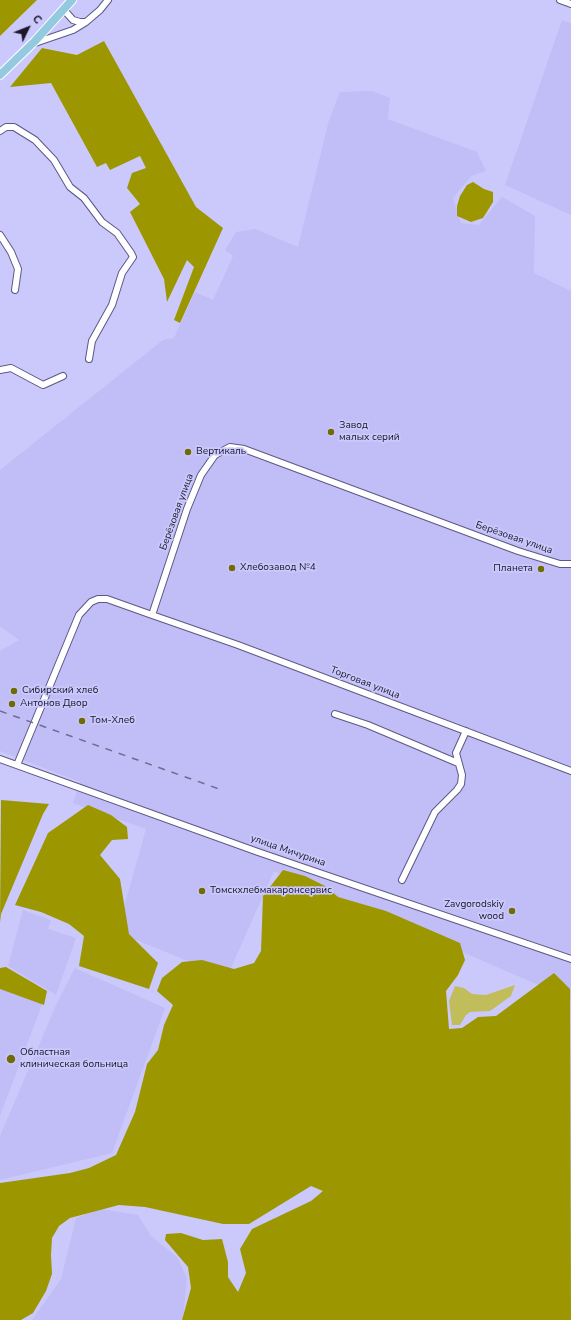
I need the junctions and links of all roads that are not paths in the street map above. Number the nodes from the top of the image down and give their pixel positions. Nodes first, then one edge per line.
1 (72, 0) edge
2 (108, 0) edge
3 (560, 0) edge
4 (571, 4) edge
5 (64, 10) junction
6 (86, 22) junction
7 (29, 46) junction
8 (0, 75) edge
9 (0, 130) edge
10 (0, 236) edge
11 (15, 290) dead end
12 (90, 359) dead end
13 (0, 370) edge
14 (63, 376) dead end
15 (570, 564) edge
16 (152, 615) junction
17 (335, 714) dead end
18 (466, 731) junction
19 (0, 759) edge
20 (458, 763) junction
21 (17, 765) junction
22 (571, 771) edge
23 (402, 880) dead end
24 (571, 959) edge

1 - 5 main road
2 - 6 street
3 - 4 street
5 - 6 street
5 - 7 main road
6 - 7 street
7 - 8 main road
9 - 12 street
10 - 11 street
13 - 14 street
15 - 16 street, Берёзовая улица
16 - 18 street, Торговая улица
16 - 21 street
17 - 20 street
18 - 20 street
18 - 22 street, Торговая улица
19 - 21 street, улица Мичурина
20 - 23 street
21 - 24 street, улица Мичурина

